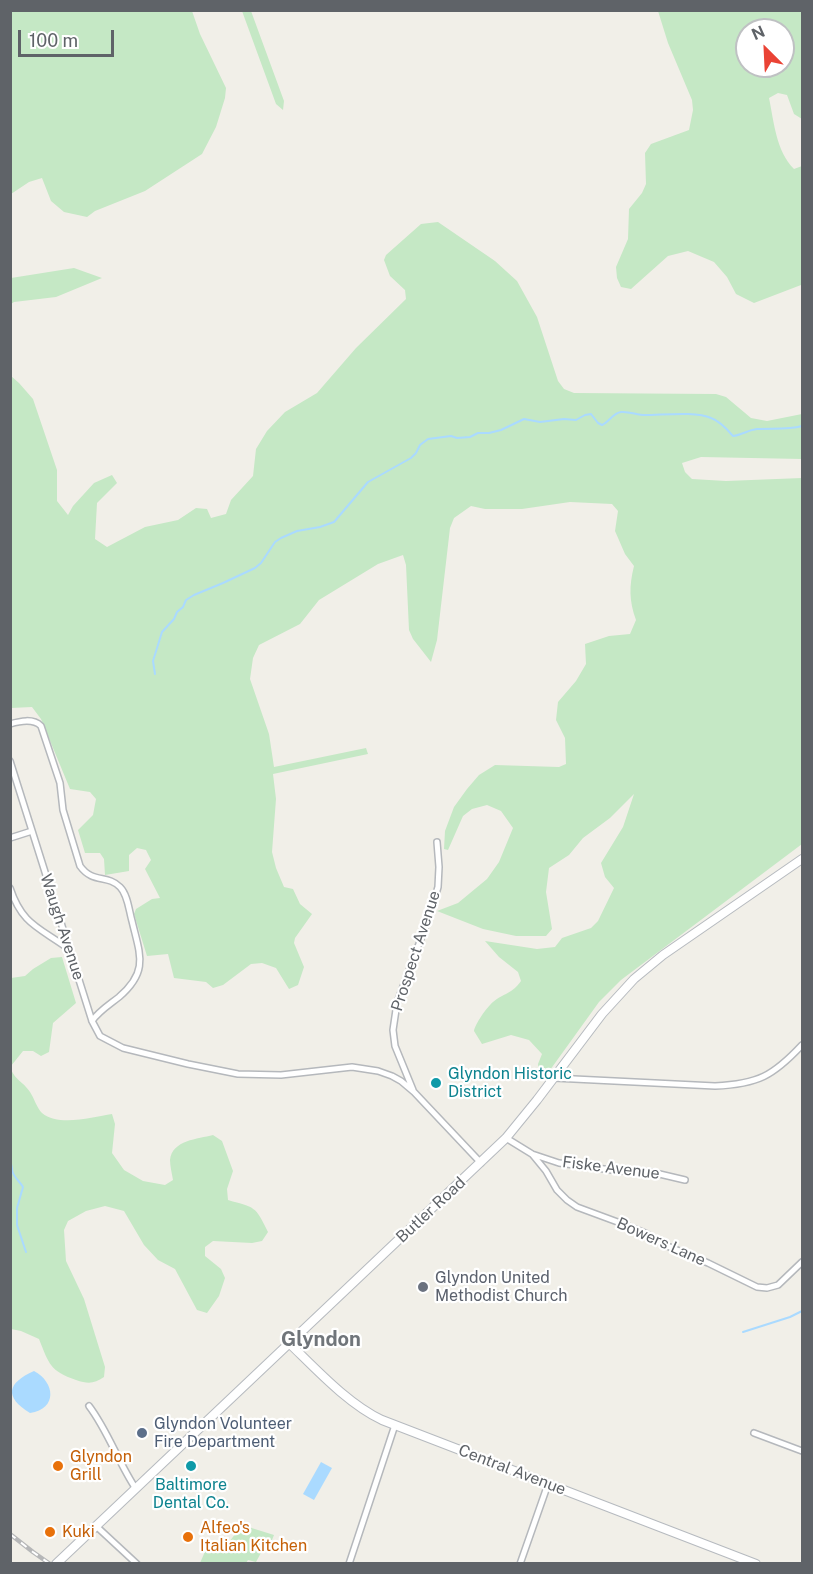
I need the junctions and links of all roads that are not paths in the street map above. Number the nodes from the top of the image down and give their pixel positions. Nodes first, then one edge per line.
1 (10, 724) edge
2 (11, 763) edge
3 (32, 831) junction
4 (10, 838) edge
5 (437, 842) dead end
6 (802, 859) edge
7 (10, 888) edge
8 (68, 948) junction
9 (92, 1021) junction
10 (802, 1045) edge
11 (554, 1078) junction
12 (414, 1092) junction
13 (506, 1138) junction
14 (532, 1154) junction
15 (481, 1163) junction
16 (685, 1180) dead end
17 (802, 1262) edge
18 (289, 1343) junction
19 (89, 1406) dead end
20 (395, 1425) junction
21 (754, 1433) dead end
22 (802, 1451) edge
23 (548, 1484) junction
24 (136, 1489) junction
25 (96, 1526) junction
26 (56, 1563) edge
27 (137, 1563) edge
28 (349, 1563) edge
29 (520, 1563) edge
30 (753, 1563) edge

1 - 9 street
2 - 3 street, Waugh Avenue
3 - 4 street
3 - 8 street, Waugh Avenue
5 - 12 street, Prospect Avenue
6 - 11 main road, Butler Road
7 - 8 street
8 - 9 street, Waugh Avenue
9 - 12 street, Waugh Avenue
10 - 11 street
11 - 13 main road, Butler Road
12 - 15 street
13 - 14 street, Fiske Avenue
13 - 15 main road, Butler Road
14 - 16 street, Fiske Avenue
14 - 17 street, Bowers Lane
15 - 18 main road, Butler Road
18 - 20 main road, Central Avenue
18 - 24 main road, Butler Road
19 - 24 street
20 - 23 main road, Central Avenue
20 - 28 street
21 - 22 street
23 - 29 street
23 - 30 main road, Central Avenue
24 - 25 main road, Butler Road
25 - 26 main road, Butler Road
25 - 27 street

